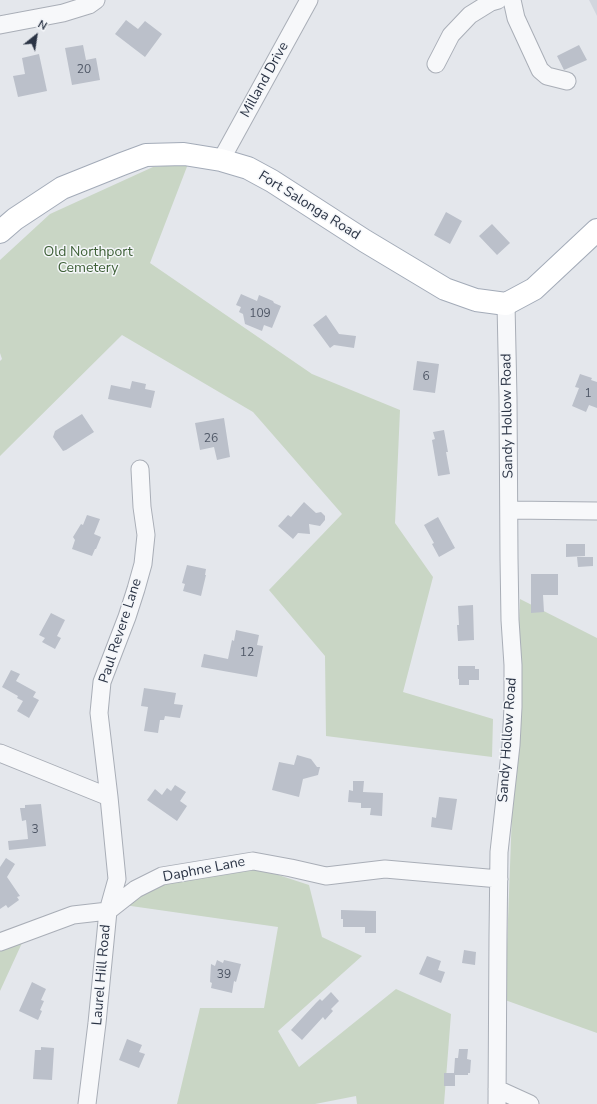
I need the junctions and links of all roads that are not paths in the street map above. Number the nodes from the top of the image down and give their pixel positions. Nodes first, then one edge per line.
1 (96, 0) edge
2 (309, 0) edge
3 (498, 0) edge
4 (512, 0) edge
5 (0, 25) edge
6 (436, 64) dead end
7 (566, 81) dead end
8 (221, 160) junction
9 (597, 230) edge
10 (0, 232) edge
11 (506, 304) junction
12 (140, 469) dead end
13 (509, 510) junction
14 (597, 512) edge
15 (0, 753) edge
16 (109, 797) junction
17 (499, 879) junction
18 (108, 911) junction
19 (0, 942) edge
20 (497, 1096) edge
21 (87, 1104) edge
22 (530, 1104) edge

1 - 5 street
2 - 8 street, Milland Drive
3 - 6 street
4 - 7 street
8 - 10 main road, Fort Salonga Road
8 - 11 main road, Fort Salonga Road
9 - 11 main road
11 - 13 street, Sandy Hollow Road
12 - 16 street, Paul Revere Lane
13 - 14 street
13 - 17 street, Sandy Hollow Road
15 - 16 street
16 - 18 street, Paul Revere Lane
17 - 18 street, Daphne Lane
17 - 20 street, Sandy Hollow Road
18 - 19 street, Laurel Hill Road
18 - 21 street, Laurel Hill Road
20 - 22 street

